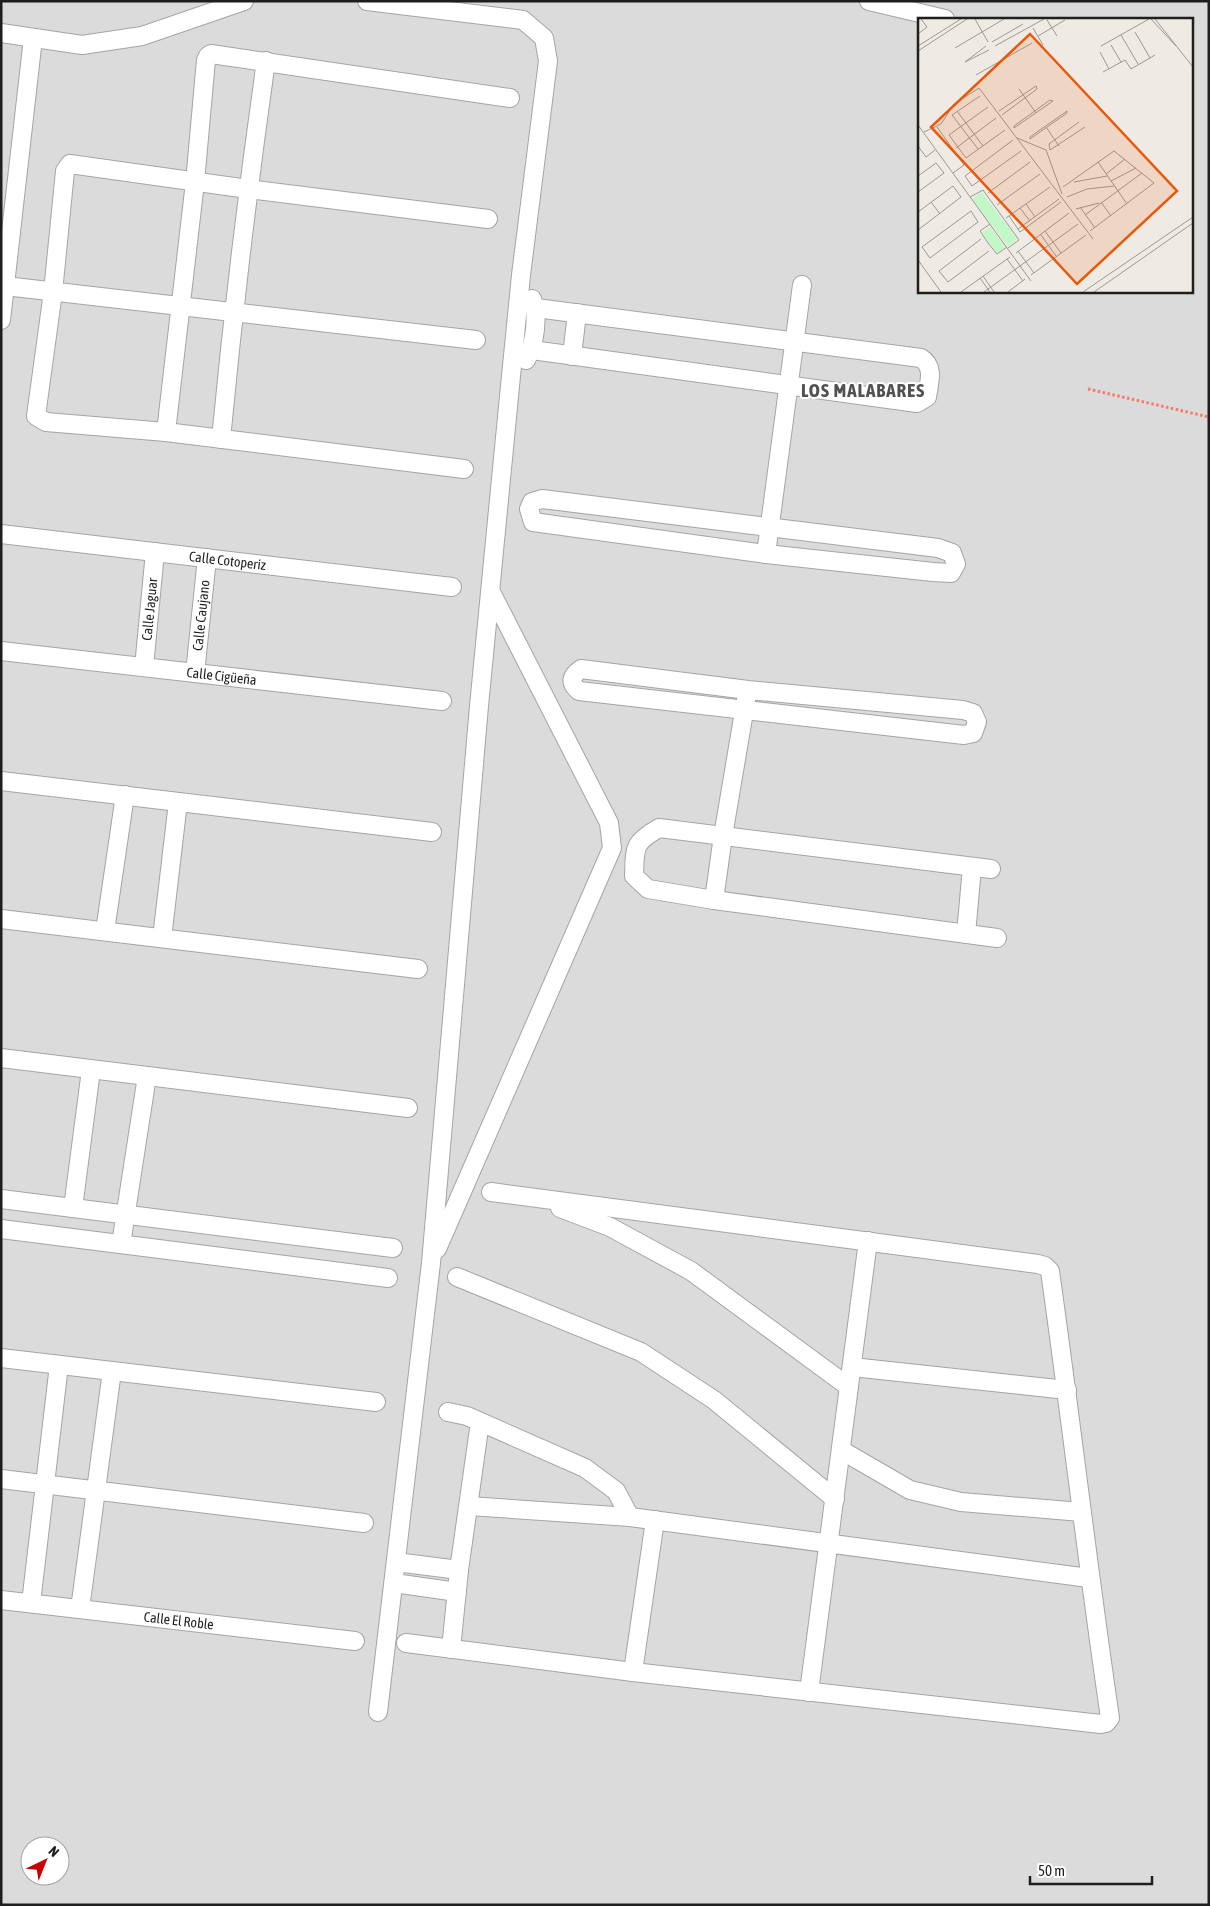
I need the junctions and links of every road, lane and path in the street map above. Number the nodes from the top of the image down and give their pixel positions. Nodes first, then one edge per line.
1 (244, 1) edge
2 (367, 1) edge
3 (869, 1) edge
4 (941, 18) edge
5 (1, 33) edge
6 (33, 38) junction
7 (266, 61) junction
8 (510, 98) dead end
9 (195, 182) junction
10 (248, 189) junction
11 (488, 218) dead end
12 (521, 275) junction
13 (802, 284) dead end
14 (5, 286) junction
15 (53, 292) junction
16 (181, 306) junction
17 (536, 308) junction
18 (233, 311) junction
19 (577, 313) junction
20 (1, 320) edge
21 (476, 340) dead end
22 (794, 342) junction
23 (532, 350) junction
24 (572, 356) junction
25 (510, 386) junction
26 (788, 386) junction
27 (1088, 389) dead end
28 (1209, 417) edge
29 (166, 432) junction
30 (221, 439) junction
31 (464, 469) dead end
32 (770, 527) junction
33 (1, 534) edge
34 (155, 552) junction
35 (766, 554) junction
36 (207, 558) junction
37 (452, 587) dead end
38 (490, 592) junction
39 (1, 651) edge
40 (144, 667) junction
41 (195, 673) junction
42 (748, 690) junction
43 (442, 701) dead end
44 (745, 711) junction
45 (1, 781) edge
46 (125, 795) junction
47 (178, 802) junction
48 (432, 832) dead end
49 (723, 836) junction
50 (612, 848) junction
51 (635, 854) junction
52 (972, 867) junction
53 (991, 869) dead end
54 (714, 900) junction
55 (1, 919) edge
56 (105, 931) junction
57 (966, 934) junction
58 (162, 938) junction
59 (998, 938) dead end
60 (418, 969) dead end
61 (1, 1058) edge
62 (91, 1070) junction
63 (147, 1076) junction
64 (408, 1108) dead end
65 (490, 1192) dead end
66 (530, 1197) junction
67 (1, 1199) edge
68 (73, 1208) junction
69 (126, 1214) junction
70 (1, 1229) edge
71 (868, 1242) junction
72 (121, 1244) junction
73 (393, 1248) dead end
74 (431, 1263) junction
75 (457, 1277) dead end
76 (388, 1278) dead end
77 (1, 1358) edge
78 (59, 1365) junction
79 (852, 1368) junction
80 (112, 1371) junction
81 (849, 1387) junction
82 (1066, 1390) junction
83 (376, 1402) dead end
84 (448, 1412) dead end
85 (480, 1422) junction
86 (841, 1450) junction
87 (1, 1479) edge
88 (45, 1485) junction
89 (96, 1491) junction
90 (834, 1499) junction
91 (469, 1506) junction
92 (1081, 1512) junction
93 (630, 1517) junction
94 (655, 1520) junction
95 (364, 1523) dead end
96 (829, 1543) junction
97 (396, 1562) junction
98 (459, 1570) junction
99 (1089, 1578) junction
100 (394, 1583) junction
101 (457, 1592) junction
102 (1, 1600) edge
103 (31, 1603) junction
104 (80, 1609) junction
105 (355, 1641) dead end
106 (406, 1643) dead end
107 (451, 1649) junction
108 (633, 1672) junction
109 (809, 1692) junction
110 (378, 1712) dead end

1 - 6 street
2 - 12 street
3 - 4 street
5 - 6 street
6 - 14 street
7 - 8 street
7 - 9 street
7 - 10 street
9 - 10 street
9 - 15 street
9 - 16 street
10 - 11 street
10 - 18 street
12 - 17 street
12 - 25 street
13 - 22 street
14 - 15 street
14 - 20 street
15 - 16 street
15 - 29 street
16 - 18 street
16 - 29 street
17 - 19 street
17 - 23 street
18 - 21 street
18 - 30 street
19 - 22 street
19 - 24 street
22 - 26 street
22 - 26 street
23 - 24 street
23 - 25 street
24 - 26 street
25 - 38 street
26 - 32 street
27 - 28 path
29 - 30 street
30 - 31 street
32 - 35 street
32 - 35 street
32 - 35 street
33 - 34 street, Calle Cotoperiz
34 - 36 street, Calle Cotoperiz
34 - 40 street, Calle Jaguar
36 - 37 street, Calle Cotoperiz
36 - 41 street, Calle Caujano
38 - 50 street
38 - 74 street
39 - 40 street, Calle Cigüeña
40 - 41 street, Calle Cigüeña
41 - 43 street, Calle Cigüeña
42 - 44 street
42 - 44 street
42 - 44 street
44 - 49 street
45 - 46 street
46 - 47 street
46 - 56 street
47 - 48 street
47 - 58 street
49 - 51 street
49 - 52 street
49 - 54 street
50 - 51 street
50 - 74 street
51 - 54 street
52 - 53 street
52 - 57 street
54 - 57 street
55 - 56 street
56 - 58 street
57 - 59 street
58 - 60 street
61 - 62 street
62 - 63 street
62 - 68 street
63 - 64 street
63 - 69 street
65 - 66 street
66 - 71 street
66 - 81 street
67 - 68 street
68 - 69 street
69 - 72 street
69 - 73 street
70 - 72 street
71 - 79 street
71 - 82 street
72 - 76 street
74 - 97 street
75 - 90 street
77 - 78 street
78 - 80 street
78 - 88 street
79 - 81 street
79 - 82 street
80 - 83 street
80 - 89 street
81 - 86 street
82 - 92 street
84 - 85 street
85 - 91 street
85 - 93 street
86 - 90 street
86 - 92 street
87 - 88 street
88 - 89 street
88 - 103 street
89 - 95 street
89 - 104 street
90 - 96 street
91 - 93 street
91 - 98 street
92 - 99 street
93 - 94 street
94 - 96 street
94 - 108 street
96 - 99 street
96 - 109 street
97 - 98 street
97 - 100 street
98 - 101 street
99 - 109 street
100 - 101 street
100 - 110 street
101 - 107 street
102 - 103 street, Calle El Roble
103 - 104 street, Calle El Roble
104 - 105 street, Calle El Roble
106 - 107 street
107 - 108 street
108 - 109 street

